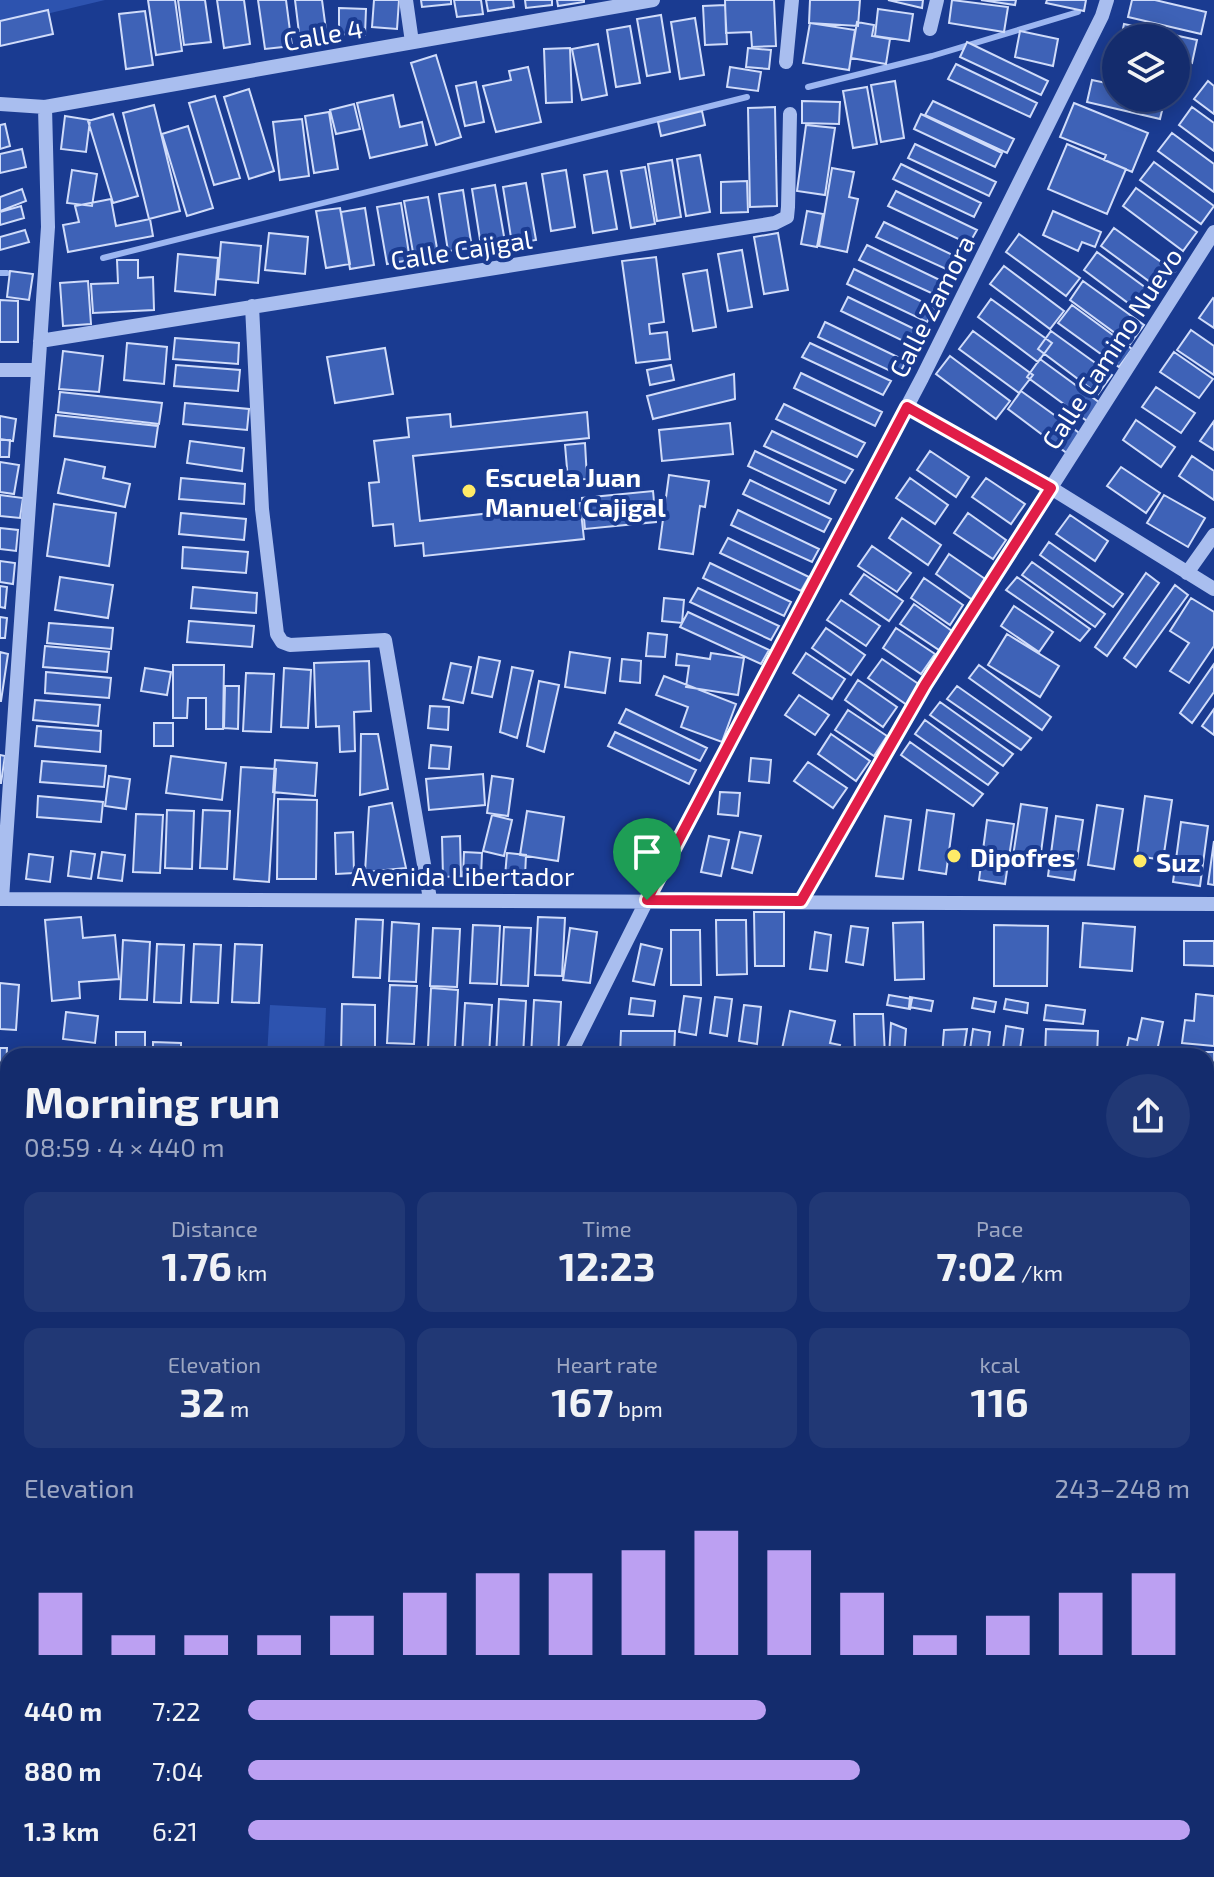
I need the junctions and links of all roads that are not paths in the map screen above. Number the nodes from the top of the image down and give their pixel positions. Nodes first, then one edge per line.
1 (406, 0) edge
2 (653, 0) edge
3 (792, 0) edge
4 (937, 0) edge
5 (1107, 0) edge
6 (930, 29) dead end
7 (412, 42) junction
8 (786, 62) dead end
9 (0, 104) edge
10 (45, 107) junction
11 (790, 114) dead end
12 (1214, 232) edge
13 (252, 306) junction
14 (40, 341) junction
15 (0, 370) edge
16 (38, 370) junction
17 (907, 407) junction
18 (1051, 488) junction
19 (1214, 535) edge
20 (1187, 573) junction
21 (1214, 589) edge
22 (1, 899) edge
23 (430, 899) junction
24 (647, 900) junction
25 (801, 901) junction
26 (1214, 904) edge
27 (573, 1048) edge

1 - 7 street
2 - 7 street, Calle 4
3 - 8 street
4 - 6 street
5 - 17 street, Calle Zamora
7 - 10 street, Calle 4
9 - 10 street, Calle 4
10 - 14 street
11 - 13 street, Calle Cajigal
12 - 18 street, Calle Camino Nuevo
13 - 14 street, Calle Cajigal
13 - 23 street
14 - 16 street
15 - 16 street
16 - 22 street
17 - 18 street
17 - 24 street, Calle Zamora
18 - 20 street
18 - 25 street, Calle Camino Nuevo
19 - 20 street
20 - 21 street
22 - 23 street, Avenida Libertador
23 - 24 street, Avenida Libertador
24 - 25 street, Avenida Libertador
24 - 27 street, Calle Zamora
25 - 26 street, Avenida Libertador

